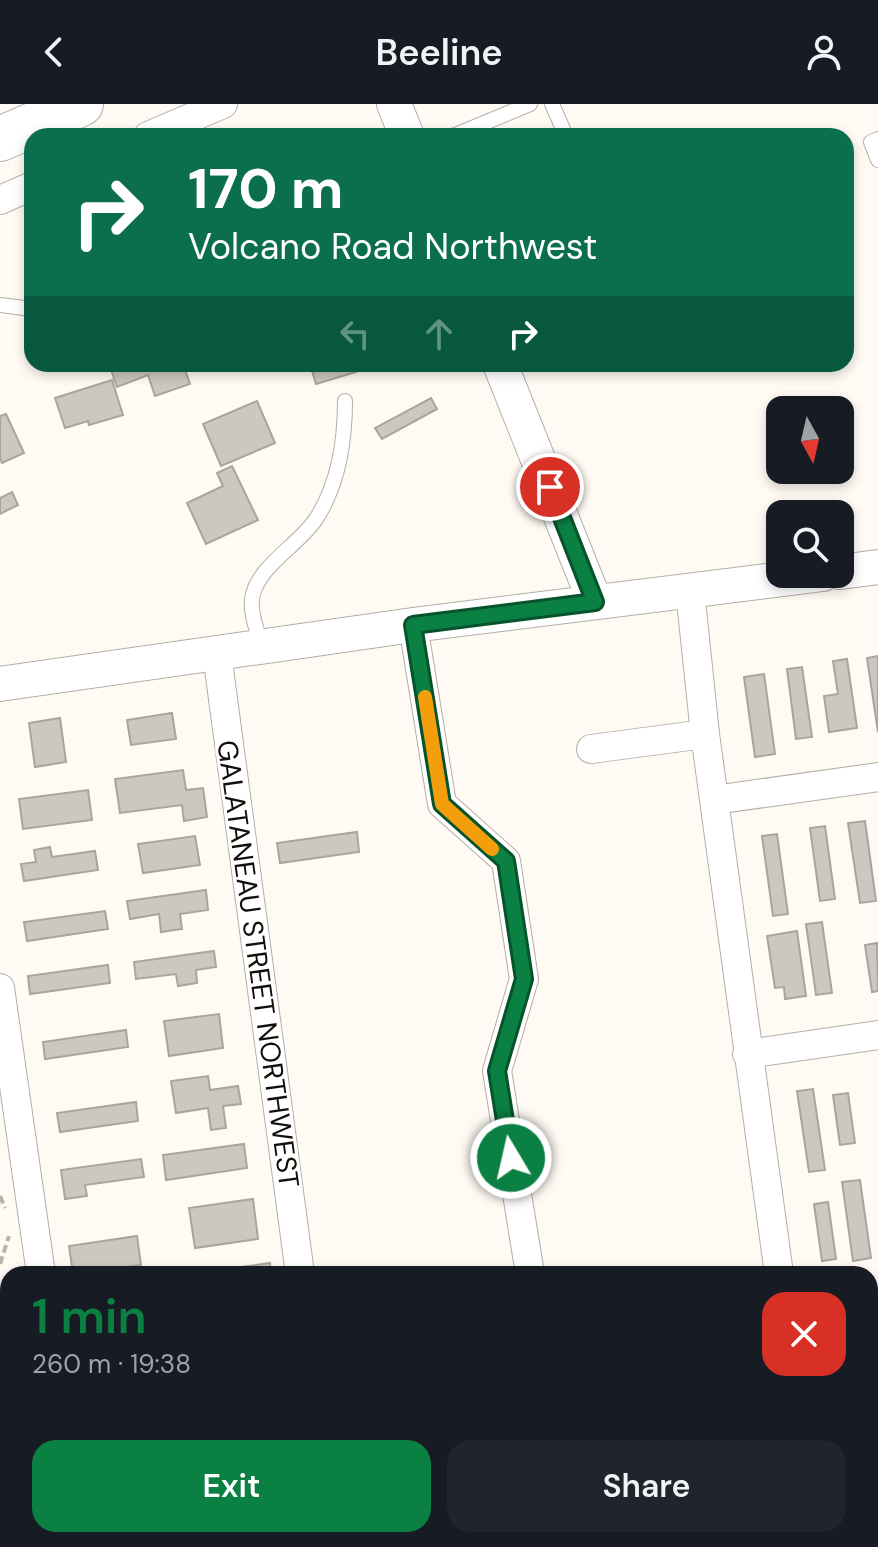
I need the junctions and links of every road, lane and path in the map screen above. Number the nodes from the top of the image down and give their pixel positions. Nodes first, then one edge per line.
1 (81, 104) edge
2 (223, 104) edge
3 (394, 104) edge
4 (530, 104) edge
5 (552, 104) edge
6 (25, 128) edge
7 (167, 128) edge
8 (404, 128) edge
9 (472, 128) edge
10 (562, 128) edge
11 (24, 129) edge
12 (0, 139) edge
13 (878, 139) edge
14 (878, 160) edge
15 (24, 190) edge
16 (0, 200) edge
17 (0, 305) edge
18 (24, 308) edge
19 (503, 372) edge
20 (345, 401) dead end
21 (878, 567) edge
22 (854, 570) edge
23 (766, 581) edge
24 (690, 591) junction
25 (595, 602) junction
26 (413, 625) junction
27 (262, 647) junction
28 (217, 654) junction
29 (0, 684) edge
30 (705, 734) junction
31 (591, 749) dead end
32 (878, 777) edge
33 (714, 800) junction
34 (0, 988) edge
35 (878, 1035) edge
36 (747, 1054) junction
37 (0, 1196) edge
38 (7, 1213) dead end
39 (8, 1225) dead end
40 (0, 1264) edge
41 (40, 1266) edge
42 (299, 1266) edge
43 (529, 1266) edge
44 (778, 1266) edge

1 - 6 main road
2 - 7 street
3 - 8 street
4 - 9 lane
5 - 10 lane
11 - 12 main road
13 - 14 lane
15 - 16 street
17 - 18 lane
19 - 25 street
20 - 27 lane
21 - 22 street
23 - 24 street
24 - 25 street
24 - 30 street
25 - 26 street
26 - 27 street
26 - 43 street
27 - 28 street
28 - 29 street
28 - 42 street, GALATANEAU STREET NORTHWEST
30 - 31 street
30 - 33 street
32 - 33 street
33 - 36 street
34 - 41 street
35 - 36 street
36 - 44 street
37 - 38 path
39 - 40 path

